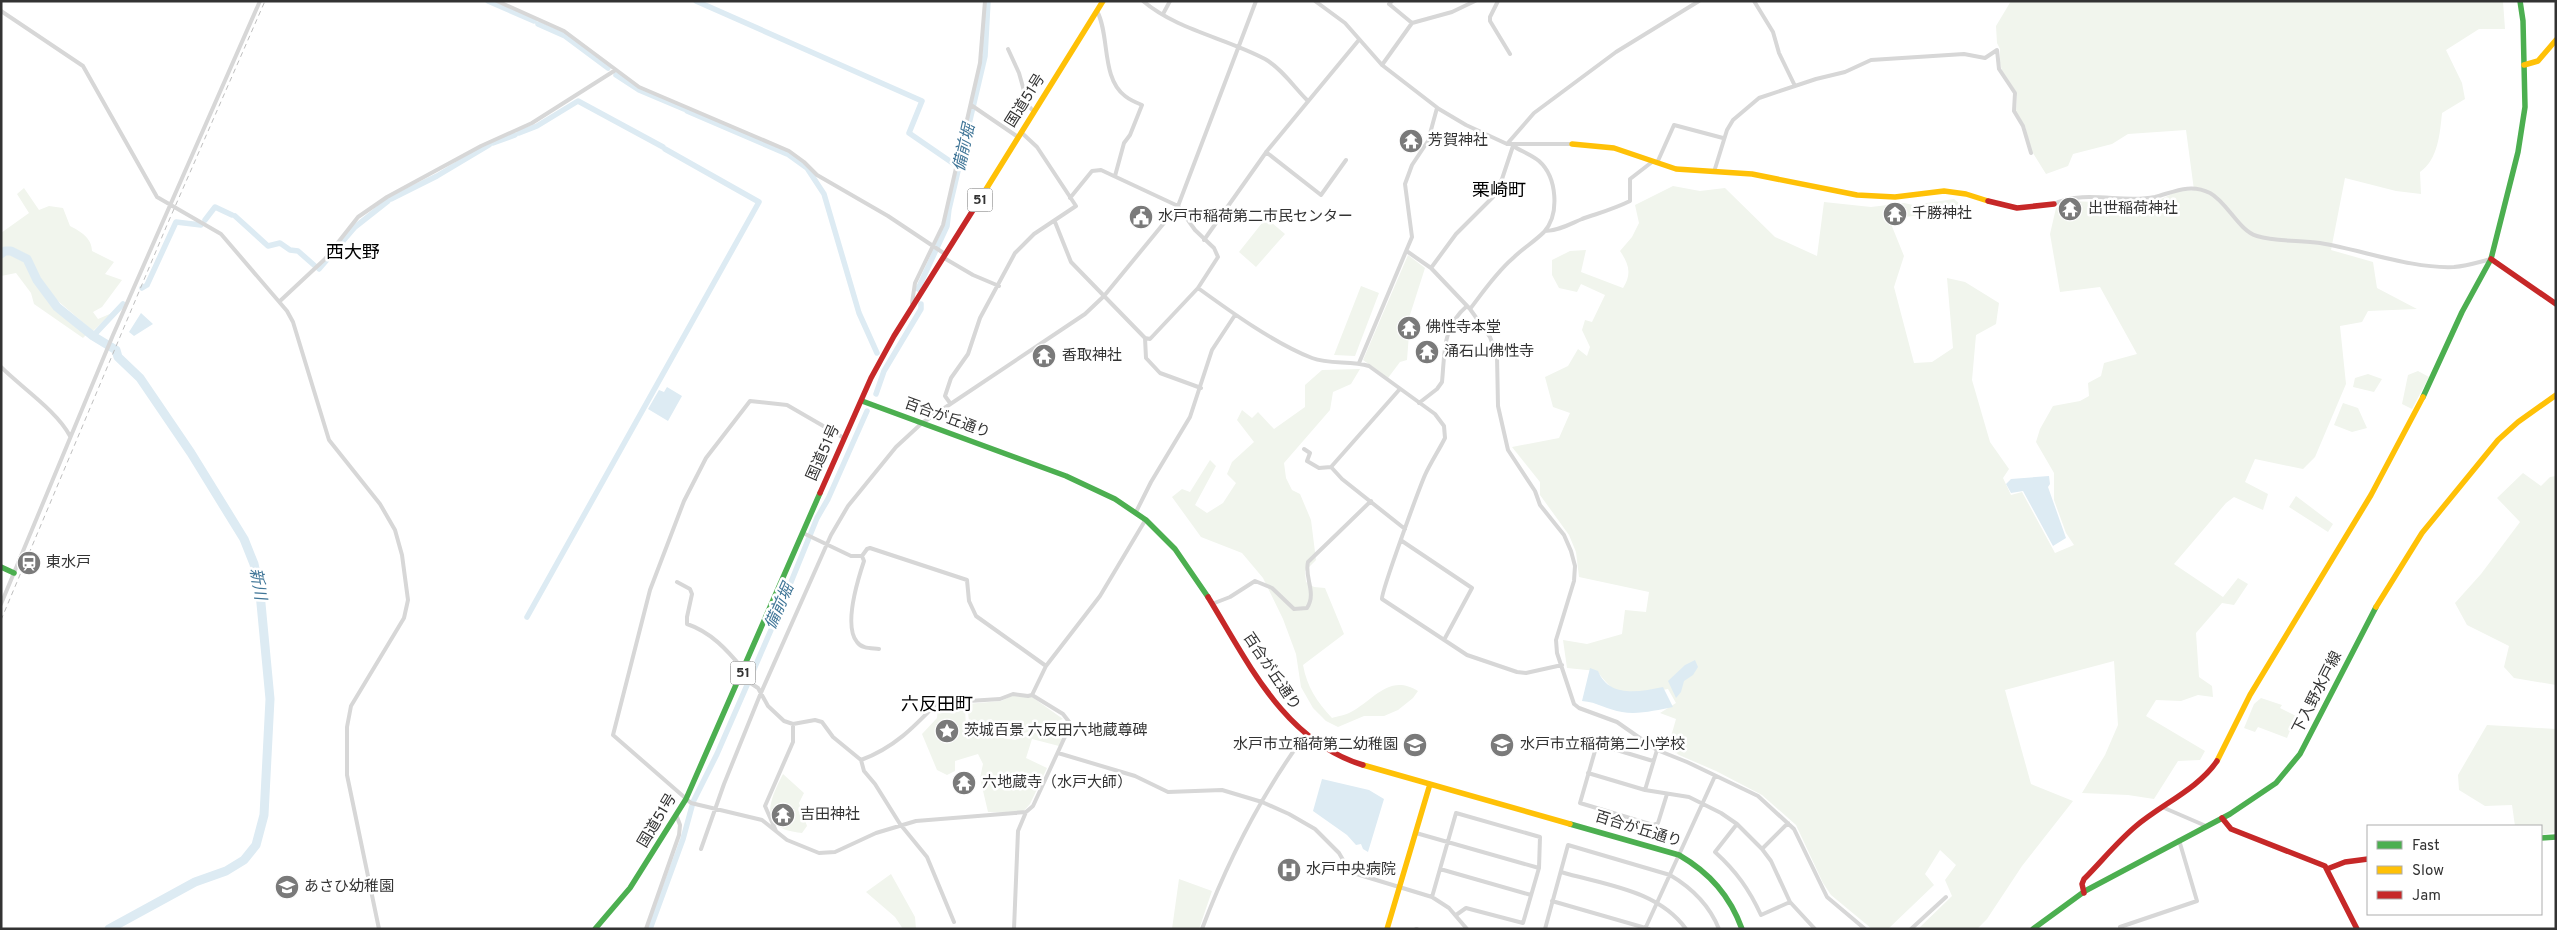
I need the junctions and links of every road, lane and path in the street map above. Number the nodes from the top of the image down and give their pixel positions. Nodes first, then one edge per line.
1 (260, 1) edge
2 (497, 1) edge
3 (985, 1) edge
4 (1103, 1) edge
5 (1143, 1) edge
6 (1170, 1) edge
7 (1256, 1) edge
8 (1315, 1) edge
9 (1392, 1) edge
10 (1475, 1) edge
11 (1498, 1) edge
12 (1699, 1) edge
13 (1754, 1) edge
14 (2520, 1) edge
15 (1097, 11) junction
16 (1, 13) edge
17 (1162, 14) junction
18 (1412, 23) junction
19 (2556, 40) edge
20 (1358, 41) junction
21 (1239, 47) junction
22 (1008, 49) dead end
23 (1510, 54) dead end
24 (1382, 65) junction
25 (2524, 65) junction
26 (614, 71) junction
27 (1795, 86) junction
28 (1307, 100) junction
29 (973, 105) junction
30 (1437, 108) junction
31 (1034, 112) junction
32 (1020, 135) junction
33 (1723, 138) junction
34 (1507, 144) junction
35 (1572, 144) joint
36 (1513, 145) junction
37 (1266, 152) junction
38 (2030, 153) dead end
39 (1346, 160) dead end
40 (1655, 162) junction
41 (1714, 172) junction
42 (1115, 176) junction
43 (1070, 198) junction
44 (2054, 204) joint
45 (169, 205) junction
46 (1178, 206) junction
47 (1055, 222) junction
48 (1545, 231) junction
49 (1204, 240) junction
50 (936, 248) junction
51 (1408, 252) junction
52 (945, 256) junction
53 (2491, 259) junction
54 (1431, 268) junction
55 (999, 286) junction
56 (1198, 288) junction
57 (1104, 296) junction
58 (280, 301) junction
59 (2556, 304) edge
60 (1469, 307) junction
61 (912, 310) junction
62 (1235, 315) junction
63 (1145, 338) junction
64 (1359, 363) junction
65 (1, 367) edge
66 (1201, 388) junction
67 (1399, 390) junction
68 (2556, 395) edge
69 (862, 401) junction
70 (950, 403) junction
71 (1419, 403) junction
72 (922, 423) junction
73 (70, 436) junction
74 (845, 439) junction
75 (1304, 449) dead end
76 (1331, 467) junction
77 (1371, 501) junction
78 (1136, 512) junction
79 (1146, 519) junction
80 (1406, 529) junction
81 (808, 535) junction
82 (1402, 541) junction
83 (828, 545) junction
84 (862, 556) junction
85 (1, 566) edge
86 (14, 573) junction
87 (677, 582) dead end
88 (1, 604) edge
89 (1212, 604) junction
90 (1444, 640) junction
91 (879, 648) dead end
92 (1562, 665) junction
93 (1046, 666) junction
94 (744, 670) junction
95 (746, 679) junction
96 (760, 695) junction
97 (1032, 695) junction
98 (792, 724) junction
99 (1305, 735) junction
100 (1657, 750) junction
101 (1058, 753) junction
102 (861, 760) junction
103 (1653, 760) junction
104 (1588, 774) junction
105 (1715, 776) junction
106 (1430, 784) junction
107 (1645, 790) junction
108 (1667, 794) junction
109 (686, 800) junction
110 (1262, 802) junction
111 (1703, 803) junction
112 (2160, 806) junction
113 (715, 808) junction
114 (1026, 812) junction
115 (677, 817) junction
116 (2222, 818) junction
117 (1788, 823) junction
118 (900, 824) junction
119 (1737, 824) junction
120 (2206, 826) junction
121 (777, 833) junction
122 (1416, 833) junction
123 (2556, 837) edge
124 (2542, 838) edge
125 (2179, 840) junction
126 (1448, 842) junction
127 (701, 849) dead end
128 (1762, 849) junction
129 (1679, 855) junction
130 (2367, 859) edge
131 (1539, 868) junction
132 (1440, 870) junction
133 (2327, 870) junction
134 (1561, 872) junction
135 (1670, 875) junction
136 (1400, 887) junction
137 (2084, 893) junction
138 (1531, 895) junction
139 (1432, 896) junction
140 (1946, 897) dead end
141 (1552, 901) junction
142 (1658, 902) junction
143 (1790, 902) junction
144 (1456, 915) junction
145 (954, 922) dead end
146 (2120, 927) dead end
147 (1647, 928) edge
148 (379, 929) edge
149 (596, 929) edge
150 (646, 929) edge
151 (1014, 929) edge
152 (1202, 929) edge
153 (1387, 929) edge
154 (1467, 929) edge
155 (1545, 929) edge
156 (1686, 929) edge
157 (1719, 929) edge
158 (1742, 929) edge
159 (1815, 929) edge
160 (1865, 929) edge
161 (1911, 929) edge
162 (2033, 929) edge
163 (2357, 929) edge

1 - 45 street
2 - 26 street
3 - 29 street
4 - 15 main road, 国道51号 / 51
5 - 17 street
6 - 17 street
7 - 21 street
8 - 20 street
9 - 18 street
10 - 18 street
11 - 23 street
12 - 34 street
13 - 27 street
14 - 25 main road
15 - 31 main road, 国道51号 / 51
15 - 42 street
16 - 45 street
17 - 21 street
18 - 24 street
19 - 25 main road
20 - 24 street
20 - 28 street
21 - 28 street
21 - 46 street
22 - 31 street
24 - 30 street
25 - 53 main road
26 - 50 street
26 - 58 street
27 - 33 street
27 - 38 street
28 - 37 street
29 - 32 street
29 - 50 street
30 - 34 street
30 - 51 street
31 - 32 main road, 国道51号 / 51
32 - 43 street
32 - 52 main road, 国道51号 / 51
33 - 40 street
33 - 41 street
34 - 36 street
35 - 36 street
35 - 40 main road
36 - 48 street
36 - 54 street
37 - 39 street
37 - 49 street
40 - 41 main road
40 - 48 street
41 - 44 main road
42 - 43 street
42 - 46 street
43 - 47 street
44 - 53 street
45 - 58 street
45 - 73 street
46 - 49 street
46 - 57 street
47 - 55 street
47 - 57 street
48 - 60 street
49 - 56 street
50 - 52 street
50 - 61 street
51 - 54 street
51 - 64 street
52 - 55 street
52 - 61 main road, 国道51号 / 51
53 - 59 main road
53 - 112 main road
54 - 60 street
55 - 70 street
56 - 62 street
56 - 63 street
57 - 63 street
57 - 70 street
58 - 148 street
60 - 71 street
60 - 92 street
61 - 69 main road, 国道51号 / 51
62 - 64 street
62 - 66 street
63 - 66 street
64 - 67 street
65 - 73 street
66 - 78 street
67 - 71 street
67 - 76 street
68 - 116 main road, 下入野水戸線
69 - 72 main road, 百合が丘通り
69 - 74 main road, 国道51号 / 51
70 - 72 street
71 - 80 street
72 - 78 main road, 百合が丘通り
72 - 83 street
73 - 86 street
74 - 81 main road, 国道51号 / 51
74 - 109 street
75 - 76 street
76 - 77 street
77 - 80 street
77 - 89 street
78 - 79 main road, 百合が丘通り
79 - 89 main road, 百合が丘通り
79 - 93 street
80 - 82 street
81 - 83 street
81 - 94 main road, 国道51号 / 51
82 - 90 street
82 - 90 street
83 - 84 street
83 - 96 street
84 - 91 street
84 - 93 street
85 - 86 main road
86 - 88 street
87 - 94 street
89 - 99 main road, 百合が丘通り
90 - 92 street
92 - 100 street
93 - 97 street
94 - 95 main road, 国道51号 / 51
95 - 96 street
95 - 109 main road, 国道51号 / 51
96 - 98 street
96 - 113 street
97 - 101 street
97 - 102 street
98 - 102 street
98 - 121 street
99 - 106 main road, 百合が丘通り
99 - 110 street
100 - 103 street
100 - 105 street
101 - 110 street
101 - 114 street
102 - 118 street
103 - 104 street
103 - 107 street
104 - 107 street
104 - 108 street
105 - 111 street
105 - 117 street
106 - 122 main road
106 - 129 main road, 百合が丘通り
107 - 108 street
108 - 111 street
109 - 113 street
109 - 115 main road, 国道51号 / 51
110 - 136 street
110 - 152 street
111 - 119 street
111 - 129 street
112 - 120 street
112 - 137 main road
113 - 121 street
113 - 127 street
114 - 118 street
114 - 151 street
115 - 149 main road, 国道51号 / 51
115 - 150 street
116 - 120 main road, 下入野水戸線
116 - 133 main road
117 - 128 street
117 - 160 street
118 - 121 street
118 - 145 street
119 - 128 street
119 - 143 street
120 - 125 main road, 下入野水戸線
122 - 126 street
122 - 136 main road
123 - 124 main road
125 - 137 main road, 下入野水戸線
125 - 146 street
126 - 131 street
126 - 131 street
126 - 132 street
128 - 143 street
129 - 135 street
129 - 158 main road, 百合が丘通り
130 - 133 main road
131 - 138 street
132 - 138 street
132 - 139 street
133 - 163 main road
134 - 135 street
134 - 141 street
134 - 142 street
135 - 142 street
135 - 157 street
136 - 139 street
136 - 153 main road
137 - 162 main road, 下入野水戸線
138 - 144 street
139 - 144 street
140 - 161 street
141 - 147 street
141 - 155 street
142 - 147 street
142 - 156 street
143 - 159 street
144 - 154 street

